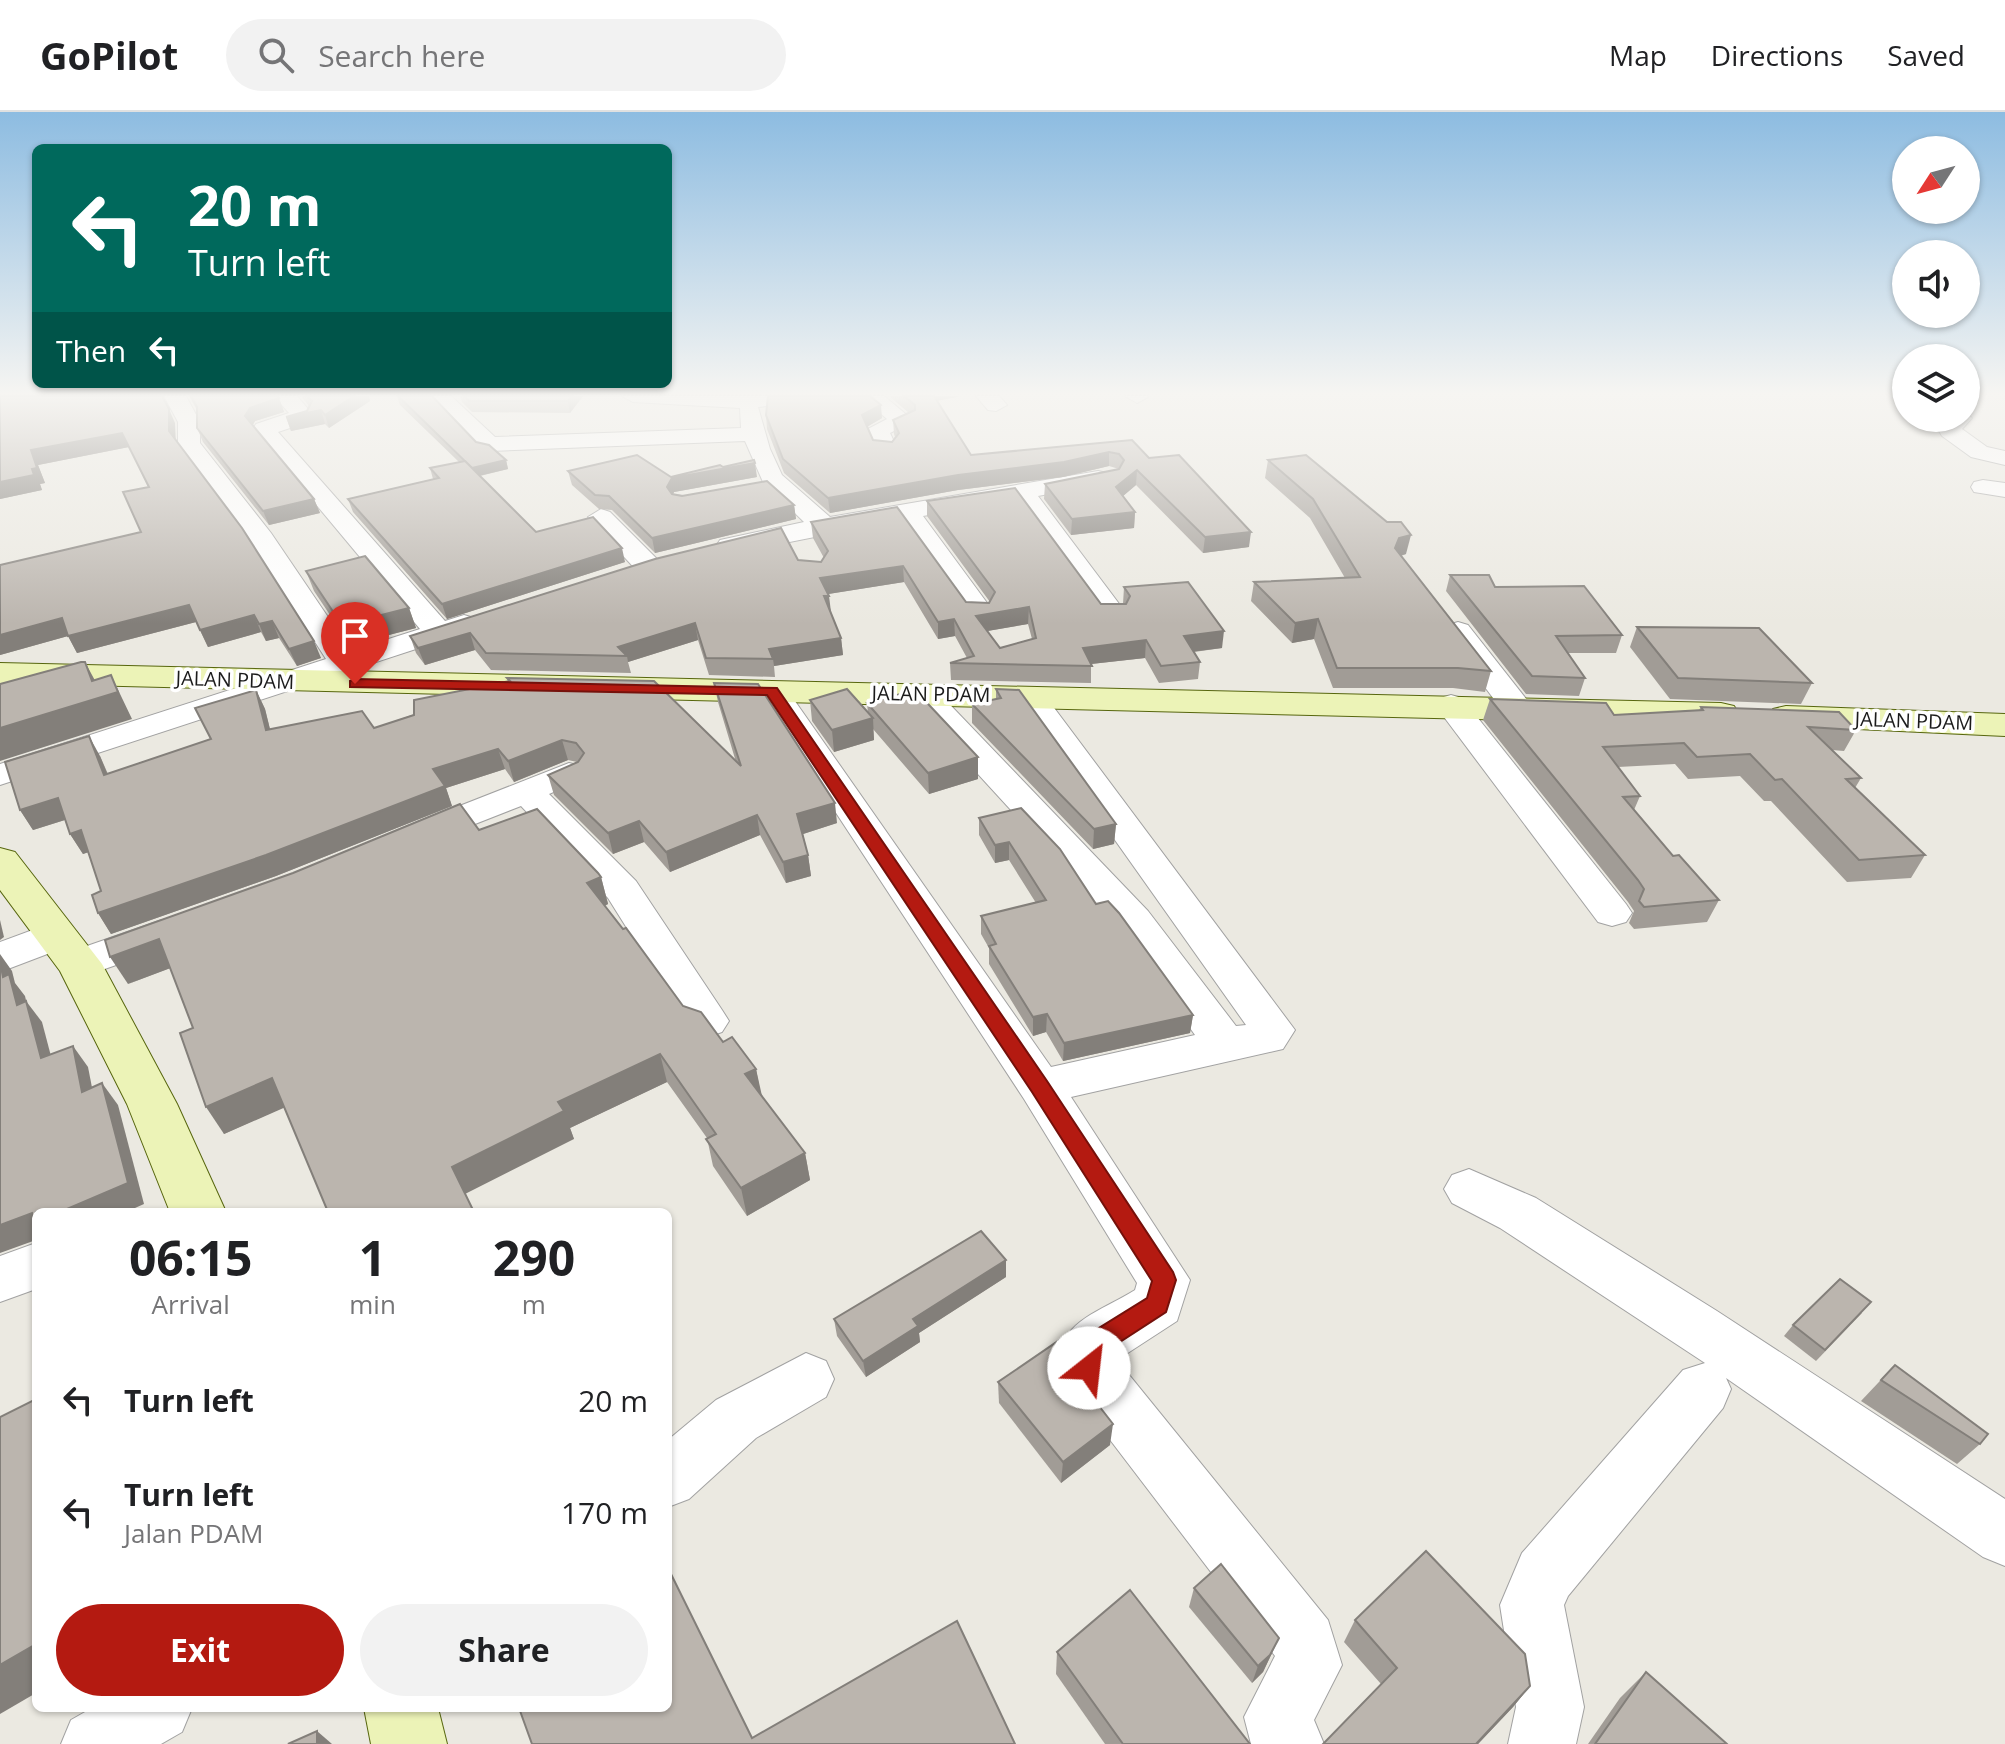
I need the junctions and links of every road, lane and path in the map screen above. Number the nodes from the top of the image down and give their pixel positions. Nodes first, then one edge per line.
1 (211, 472) edge
2 (301, 472) edge
3 (767, 472) edge
4 (1108, 476) edge
5 (775, 484) junction
6 (745, 489) edge
7 (1023, 493) junction
8 (906, 511) junction
9 (601, 517) dead end
10 (824, 525) junction
11 (792, 531) junction
12 (705, 552) edge
13 (806, 556) dead end
14 (677, 559) edge
15 (979, 611) edge
16 (1443, 612) edge
17 (497, 613) edge
18 (1112, 613) edge
19 (439, 632) junction
20 (345, 665) junction
21 (0, 673) edge
22 (292, 682) junction
23 (772, 691) junction
24 (922, 694) junction
25 (1029, 696) junction
26 (1451, 705) junction
27 (1516, 707) junction
28 (2005, 725) edge
29 (569, 773) edge
30 (0, 775) edge
31 (526, 791) junction
32 (394, 846) edge
33 (0, 861) edge
34 (1612, 913) dead end
35 (192, 924) edge
36 (68, 949) junction
37 (0, 958) edge
38 (707, 1021) edge
39 (1225, 1044) junction
40 (1040, 1087) junction
41 (1469, 1189) dead end
42 (189, 1208) edge
43 (32, 1267) edge
44 (0, 1279) edge
45 (806, 1379) dead end
46 (1703, 1389) dead end
47 (672, 1475) edge
48 (2005, 1535) edge
49 (151, 1712) edge
50 (402, 1712) edge
51 (95, 1744) edge
52 (409, 1744) edge
53 (1290, 1744) edge
54 (1542, 1744) edge

1 - 20 street
2 - 19 street
3 - 5 street
4 - 7 street
5 - 6 street
5 - 10 street
7 - 8 street
7 - 18 street
8 - 10 street
8 - 15 street
9 - 14 street
10 - 11 street
11 - 12 street
11 - 13 street
16 - 27 street
17 - 19 street
19 - 20 street
20 - 22 street
21 - 22 street, JALAN PDAM
22 - 23 street, JALAN PDAM
22 - 30 street
23 - 24 street, JALAN PDAM
23 - 40 street
24 - 25 street, JALAN PDAM
24 - 39 street
25 - 26 street, JALAN PDAM
25 - 39 street
26 - 27 street, JALAN PDAM
26 - 34 street
27 - 28 street, JALAN PDAM
29 - 31 street
31 - 32 street
31 - 38 street
33 - 36 street
35 - 36 street
36 - 37 street
36 - 42 street
39 - 40 street
40 - 53 street
41 - 48 street
43 - 44 street
45 - 47 street
46 - 54 street
49 - 51 street
50 - 52 street

